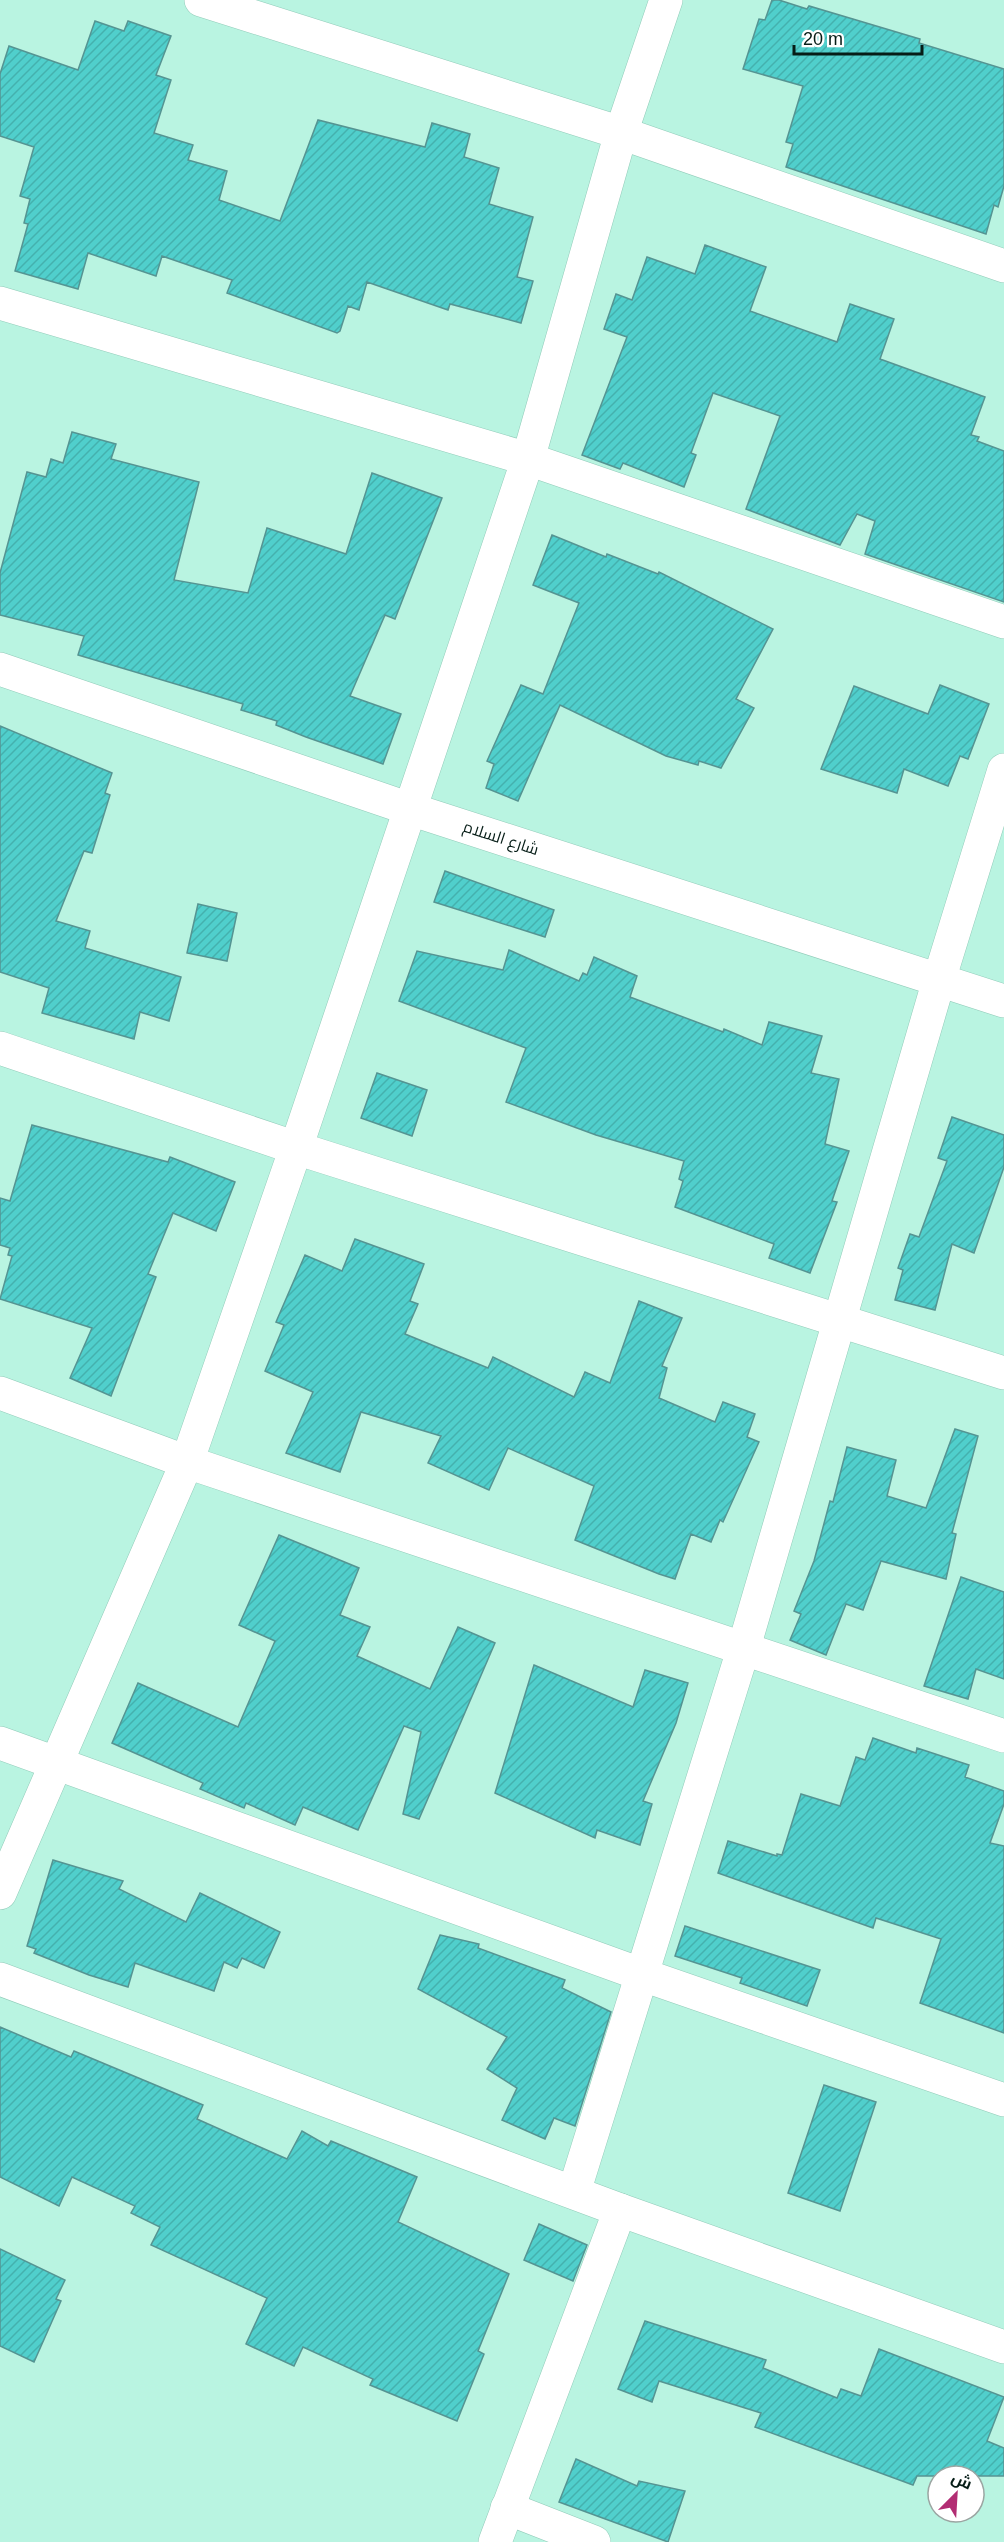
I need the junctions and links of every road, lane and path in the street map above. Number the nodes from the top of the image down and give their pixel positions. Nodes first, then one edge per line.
1 (201, 0) edge
2 (666, 0) edge
3 (621, 133) junction
4 (1004, 266) edge
5 (0, 303) edge
6 (528, 459) junction
7 (1004, 622) edge
8 (0, 669) edge
9 (1004, 770) edge
10 (410, 809) junction
11 (939, 980) junction
12 (1004, 1000) edge
13 (0, 1048) edge
14 (296, 1148) junction
15 (839, 1320) junction
16 (1004, 1373) edge
17 (0, 1393) edge
18 (187, 1462) junction
19 (744, 1647) junction
20 (1004, 1736) edge
21 (0, 1743) edge
22 (58, 1763) junction
23 (0, 1893) edge
24 (643, 1975) junction
25 (0, 1979) edge
26 (1004, 2100) edge
27 (574, 2192) junction
28 (620, 2210) junction
29 (1004, 2347) edge
30 (507, 2508) junction
31 (495, 2542) edge
32 (594, 2542) edge

1 - 3 street
2 - 3 street
3 - 4 street
3 - 6 street
5 - 6 street
6 - 7 street
6 - 10 street
8 - 10 street, شارع السلام
9 - 11 street
10 - 11 street, شارع السلام
10 - 14 street
11 - 12 street, شارع السلام
11 - 15 street
13 - 14 street
14 - 15 street
14 - 18 street
15 - 16 street
15 - 19 street
17 - 18 street
18 - 19 street
18 - 22 street
19 - 20 street
19 - 24 street
21 - 22 street
22 - 23 street
22 - 24 street
24 - 26 street
24 - 27 street
25 - 27 street
27 - 28 street
28 - 29 street
28 - 30 street
30 - 31 street
30 - 32 street

